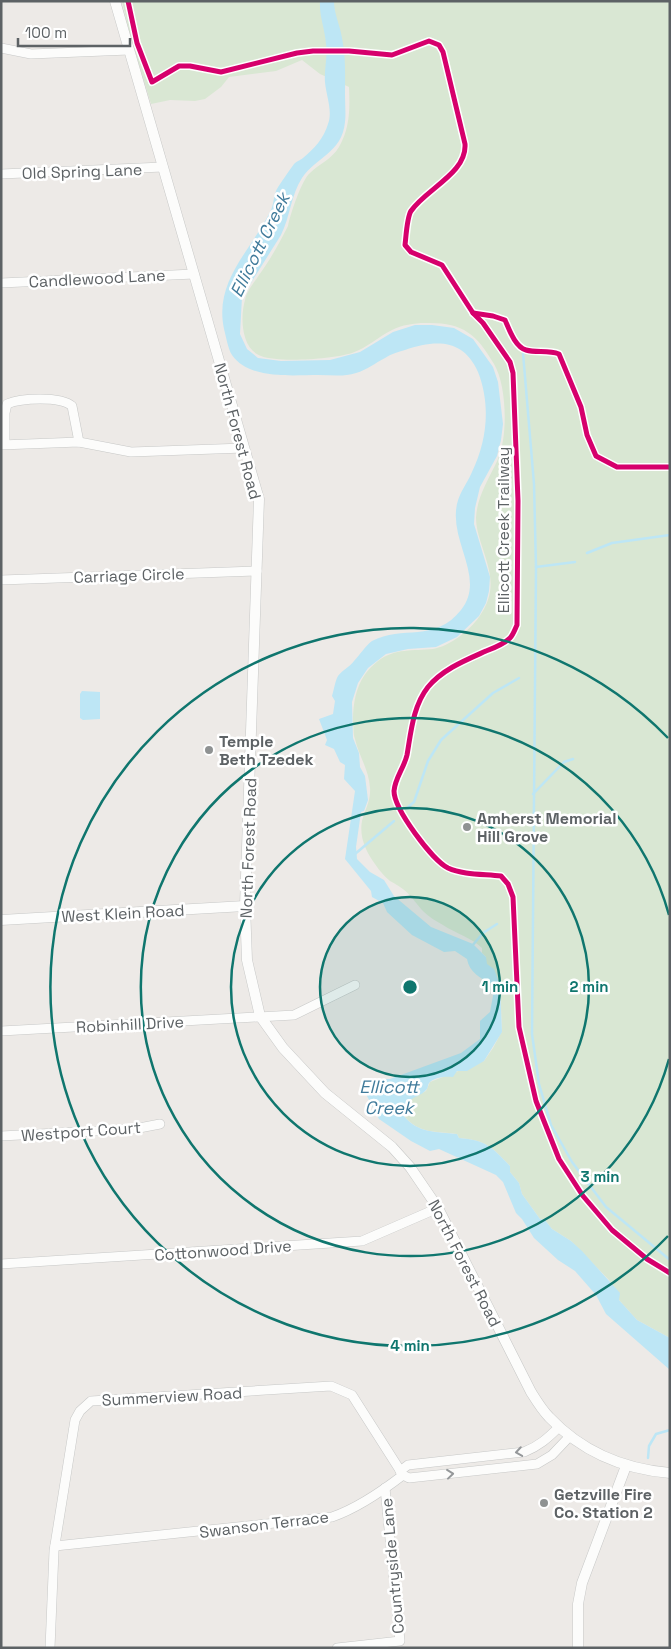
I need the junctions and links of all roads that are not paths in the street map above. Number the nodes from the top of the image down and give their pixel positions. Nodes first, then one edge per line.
1 (115, 1) edge
2 (1, 48) edge
3 (129, 50) junction
4 (163, 167) junction
5 (1, 174) edge
6 (194, 274) junction
7 (1, 283) edge
8 (79, 442) junction
9 (3, 444) edge
10 (244, 448) junction
11 (257, 571) junction
12 (1, 580) edge
13 (245, 906) junction
14 (1, 920) edge
15 (355, 985) dead end
16 (260, 1016) junction
17 (1, 1031) edge
18 (160, 1124) dead end
19 (1, 1136) edge
20 (438, 1208) junction
21 (1, 1264) edge
22 (559, 1426) junction
23 (570, 1436) junction
24 (626, 1466) junction
25 (670, 1472) edge
26 (402, 1473) junction
27 (385, 1488) junction
28 (55, 1546) junction
29 (50, 1648) edge
30 (337, 1648) edge
31 (578, 1648) edge

1 - 3 street, North Forest Road
2 - 3 street
3 - 4 street, North Forest Road
4 - 5 street, Old Spring Lane
4 - 6 street, North Forest Road
6 - 7 street, Candlewood Lane
6 - 10 street, North Forest Road
8 - 9 street
8 - 9 street
8 - 10 street
10 - 11 street, North Forest Road
11 - 12 street, Carriage Circle
11 - 13 street, North Forest Road
13 - 14 street, West Klein Road
13 - 16 street, North Forest Road
15 - 16 street, Robinhill Drive
16 - 17 street, Robinhill Drive
16 - 20 street, North Forest Road
18 - 19 street, Westport Court
20 - 21 street, Cottonwood Drive
20 - 22 street, North Forest Road
22 - 23 street, North Forest Road
22 -> 26 street, Swanson Terrace
23 - 24 street, North Forest Road
26 -> 23 street
24 - 25 street, North Forest Road
24 - 31 street
26 - 27 street, Swanson Terrace
26 - 28 street, Summerview Road
27 - 28 street, Swanson Terrace
27 - 30 street, Countryside Lane
28 - 29 street, Summerview Road

